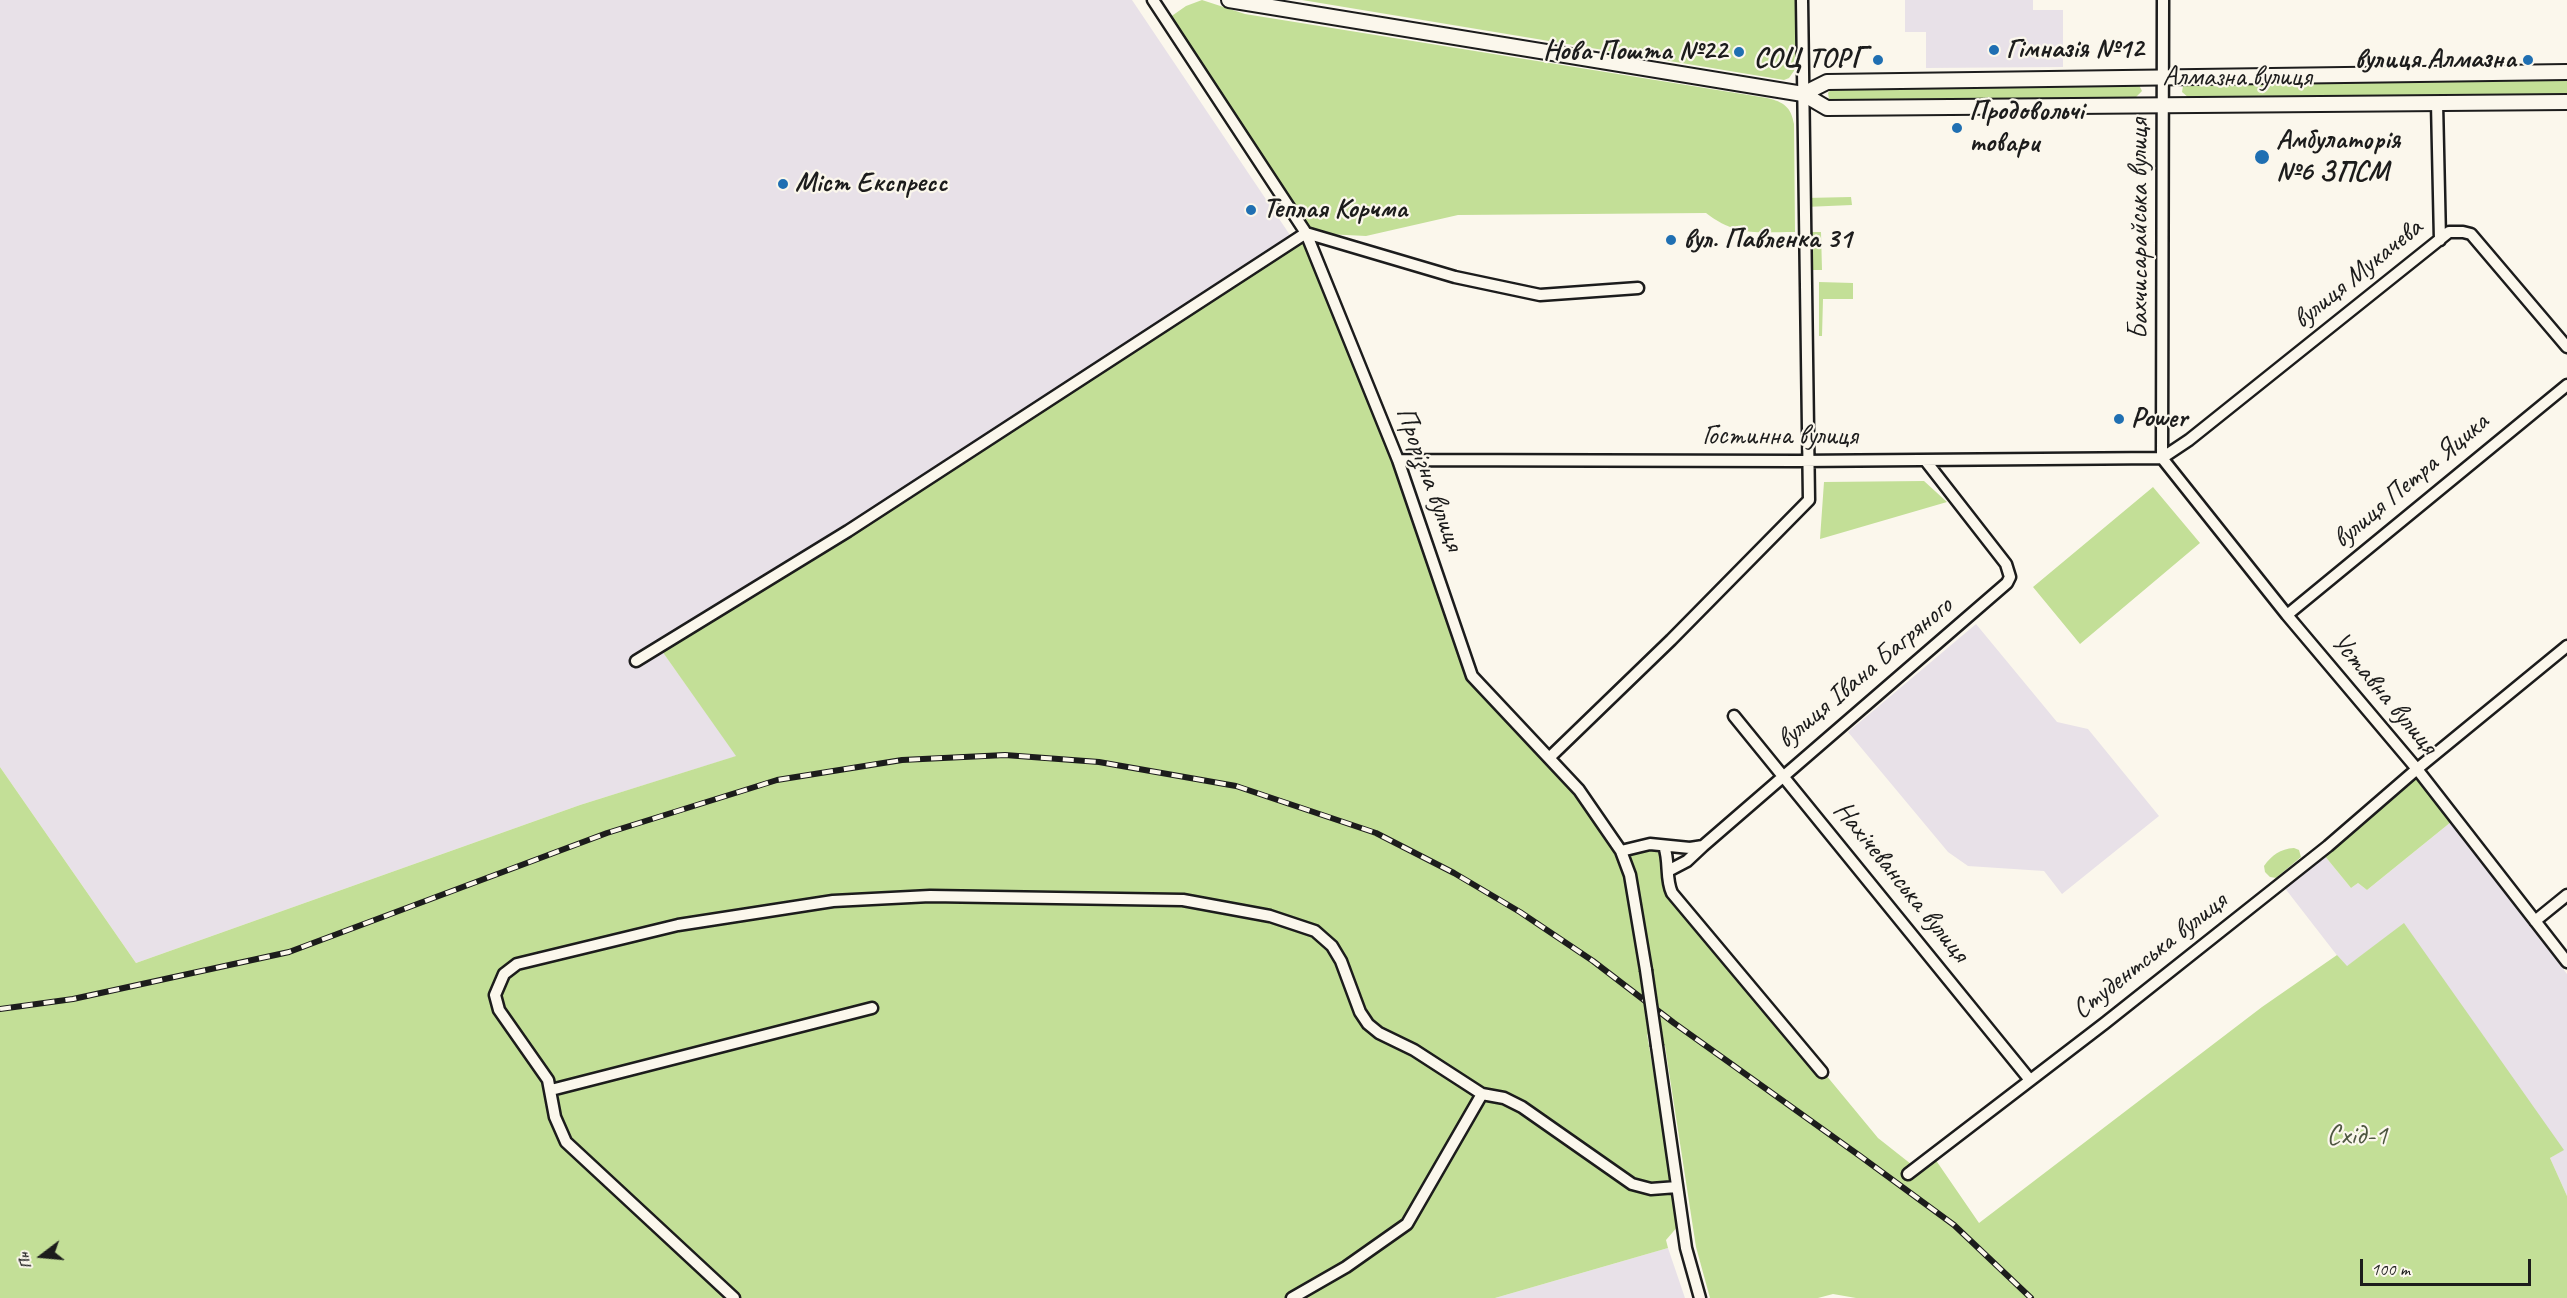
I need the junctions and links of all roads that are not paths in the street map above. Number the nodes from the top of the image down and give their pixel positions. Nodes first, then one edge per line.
1 (1154, 0) edge
2 (1229, 0) edge
3 (1802, 0) edge
4 (2163, 0) edge
5 (2567, 72) edge
6 (2164, 76) junction
7 (1803, 94) junction
8 (2567, 102) edge
9 (2437, 103) junction
10 (2165, 104) junction
11 (1306, 233) junction
12 (2440, 240) junction
13 (1638, 288) dead end
14 (2567, 347) edge
15 (2567, 385) edge
16 (2162, 458) junction
17 (1398, 460) junction
18 (1925, 460) junction
19 (1809, 461) junction
20 (2287, 615) junction
21 (2567, 646) edge
22 (636, 661) dead end
23 (1734, 716) dead end
24 (1550, 757) junction
25 (2417, 769) junction
26 (1784, 774) junction
27 (1664, 846) junction
28 (1703, 846) junction
29 (1621, 851) junction
30 (1668, 872) junction
31 (2567, 894) edge
32 (2535, 921) junction
33 (2567, 962) edge
34 (872, 1008) dead end
35 (1822, 1072) dead end
36 (2030, 1080) junction
37 (551, 1090) junction
38 (1482, 1094) junction
39 (1908, 1174) dead end
40 (1677, 1187) junction
41 (734, 1298) edge
42 (1292, 1298) edge
43 (1700, 1298) edge

1 - 11 street, Прорізна вулиця
2 - 7 street, Алмазна вулиця
3 - 7 street
4 - 6 street, Бахчисарайська вулиця
5 - 6 street, Алмазна вулиця
6 - 7 street, Алмазна вулиця
6 - 10 street, Бахчисарайська вулиця
7 - 10 street, Алмазна вулиця
7 - 19 street
8 - 9 street, Алмазна вулиця
9 - 10 street, Алмазна вулиця
9 - 12 street
10 - 16 street, Бахчисарайська вулиця
11 - 13 street
11 - 17 street, Прорізна вулиця
11 - 22 street
12 - 14 street, вулиця Мукачева
12 - 16 street, вулиця Мукачева
15 - 20 street, вулиця Петра Яцика
16 - 18 street, Гостинна вулиця
16 - 20 street, Уставна вулиця
17 - 19 street, Гостинна вулиця
17 - 24 street, Прорізна вулиця
18 - 19 street, Гостинна вулиця
18 - 26 street, вулиця Івана Багряного
19 - 24 street
20 - 25 street, Уставна вулиця
21 - 25 street, Студентська вулиця
23 - 26 street, Нахічеванська вулиця
24 - 29 street, Прорізна вулиця
25 - 32 street, Уставна вулиця
25 - 36 street, Студентська вулиця
26 - 28 street, вулиця Івана Багряного
26 - 36 street, Нахічеванська вулиця
27 - 28 street
27 - 29 street
27 - 30 street
28 - 30 street, вулиця Івана Багряного
29 - 40 street, Прорізна вулиця, bridge
30 - 35 street
31 - 32 street
32 - 33 street, Уставна вулиця
34 - 37 street
36 - 39 street, Студентська вулиця
37 - 38 street
37 - 41 street
38 - 40 street
38 - 42 street
40 - 43 street, Прорізна вулиця

